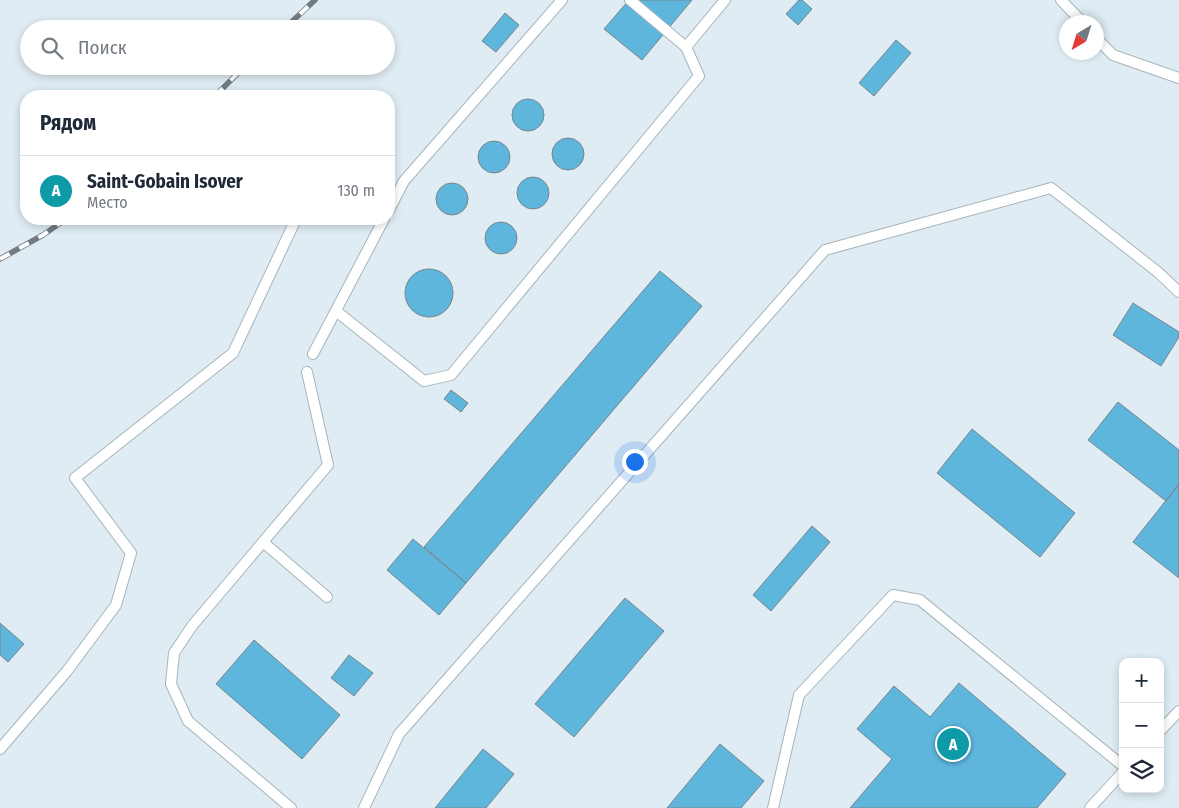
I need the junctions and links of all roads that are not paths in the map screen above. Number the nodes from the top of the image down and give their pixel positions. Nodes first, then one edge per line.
1 (562, 0) edge
2 (630, 0) edge
3 (725, 0) edge
4 (1061, 0) edge
5 (1075, 15) edge
6 (686, 46) junction
7 (1104, 46) edge
8 (1179, 78) edge
9 (395, 198) edge
10 (293, 225) edge
11 (381, 225) edge
12 (1179, 292) edge
13 (336, 311) junction
14 (313, 354) dead end
15 (307, 372) dead end
16 (263, 542) junction
17 (327, 597) dead end
18 (1179, 711) edge
19 (1164, 727) edge
20 (0, 749) edge
21 (1119, 763) edge
22 (1119, 776) edge
23 (291, 808) edge
24 (364, 808) edge
25 (773, 808) edge
26 (1090, 808) edge

1 - 9 lane
2 - 6 lane
3 - 6 lane
4 - 5 lane
6 - 13 lane
7 - 8 lane
10 - 20 lane
11 - 13 lane
12 - 24 lane
13 - 14 lane
15 - 16 lane
16 - 17 lane
16 - 23 lane
18 - 19 lane
21 - 25 lane
22 - 26 lane

